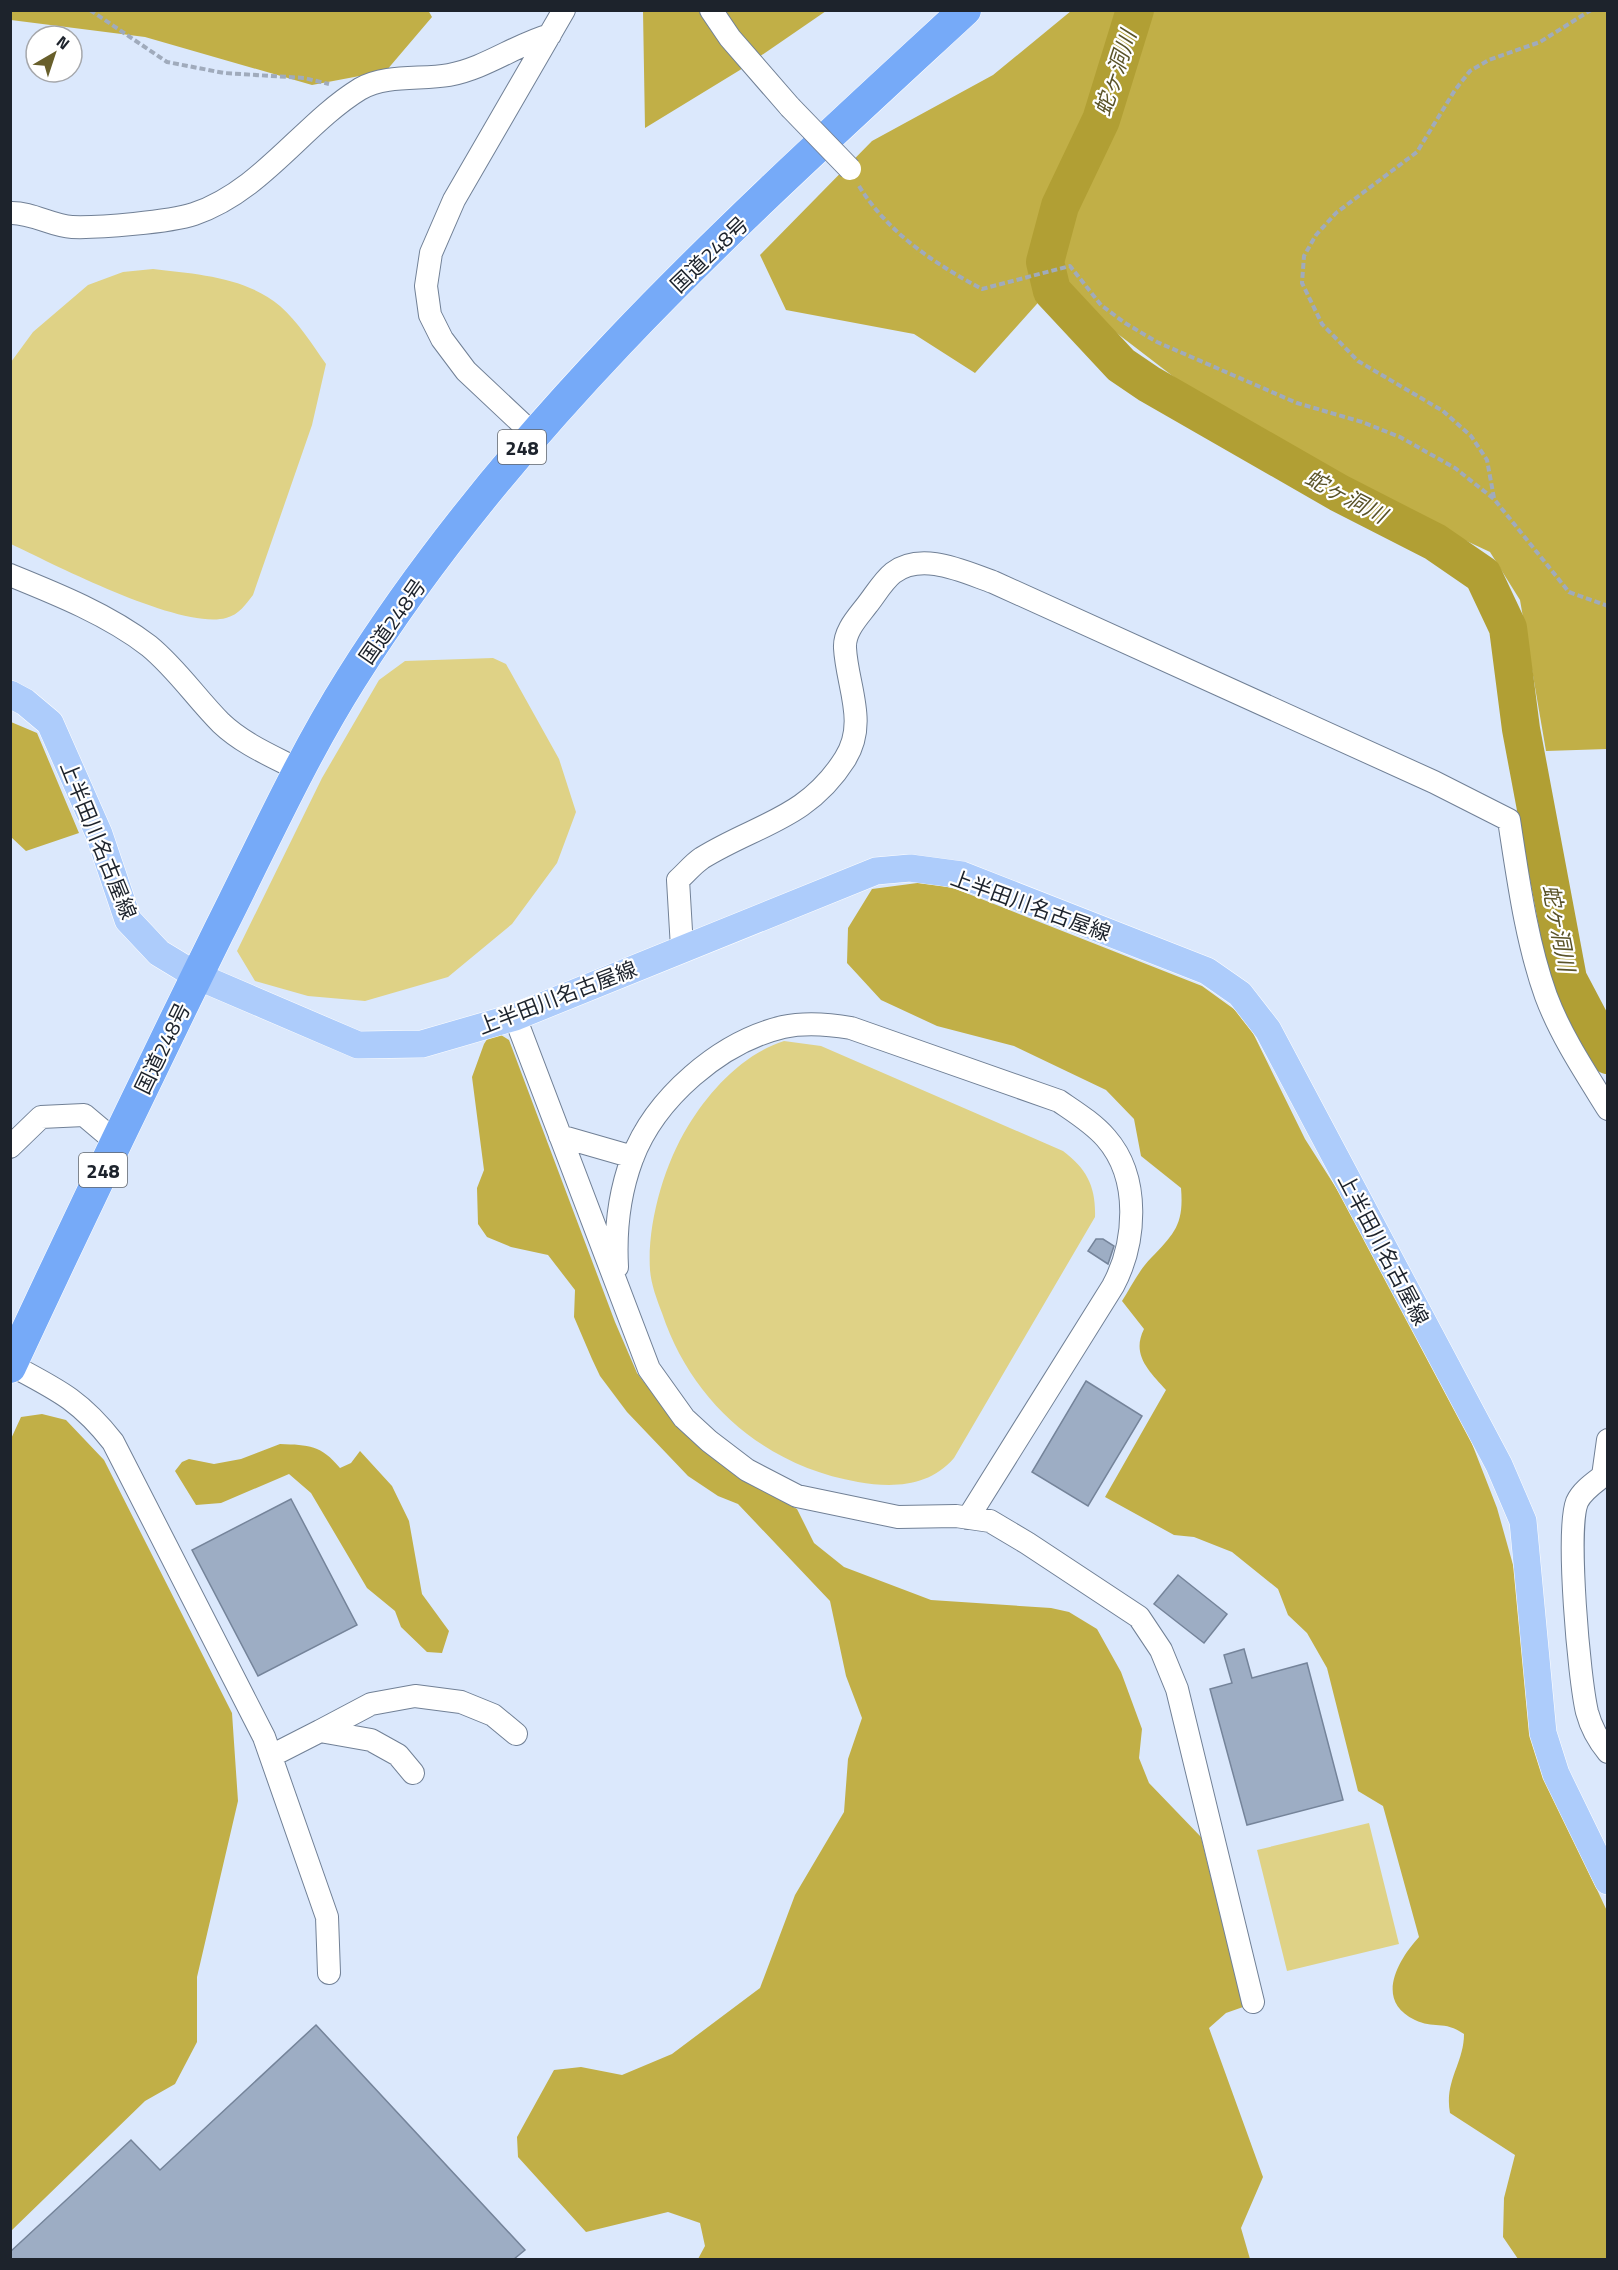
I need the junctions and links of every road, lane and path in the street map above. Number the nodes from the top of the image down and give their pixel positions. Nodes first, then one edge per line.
1 (90, 10) edge
2 (564, 10) edge
3 (711, 10) edge
4 (965, 10) edge
5 (1591, 10) edge
6 (550, 35) junction
7 (359, 90) junction
8 (850, 169) joint
9 (10, 213) edge
10 (533, 434) junction
11 (1494, 499) junction
12 (10, 575) edge
13 (1608, 606) edge
14 (10, 694) edge
15 (299, 770) junction
16 (682, 948) junction
17 (197, 976) junction
18 (515, 1017) junction
19 (1608, 1109) edge
20 (560, 1136) junction
21 (116, 1142) junction
22 (10, 1147) edge
23 (633, 1156) junction
24 (618, 1287) junction
25 (11, 1366) edge
26 (1608, 1440) edge
27 (968, 1518) junction
28 (320, 1731) junction
29 (516, 1734) dead end
30 (1608, 1752) edge
31 (271, 1756) junction
32 (412, 1773) dead end
33 (1608, 1881) edge
34 (329, 1973) dead end
35 (1253, 2002) dead end

1 - 7 path
2 - 6 street
3 - 8 street, bridge
4 - 10 highway, 国道248号 / 248
5 - 11 path
6 - 7 street
6 - 10 street
7 - 9 street
8 - 11 path
10 - 15 highway, 国道248号 / 248
11 - 13 path
12 - 15 street
14 - 17 main road, 上半田川名古屋線
15 - 17 highway, 国道248号 / 248
16 - 18 main road, 上半田川名古屋線
16 - 19 street
16 - 33 main road, 上半田川名古屋線
17 - 18 main road, 上半田川名古屋線
17 - 21 highway, 国道248号 / 248
18 - 20 street
20 - 23 street
20 - 24 street
21 - 22 street
21 - 25 highway, 国道248号 / 248
23 - 24 street
23 - 27 street
24 - 27 street
25 - 31 street
26 - 30 street
27 - 35 street
28 - 29 street
28 - 31 street
28 - 32 street
31 - 34 street

